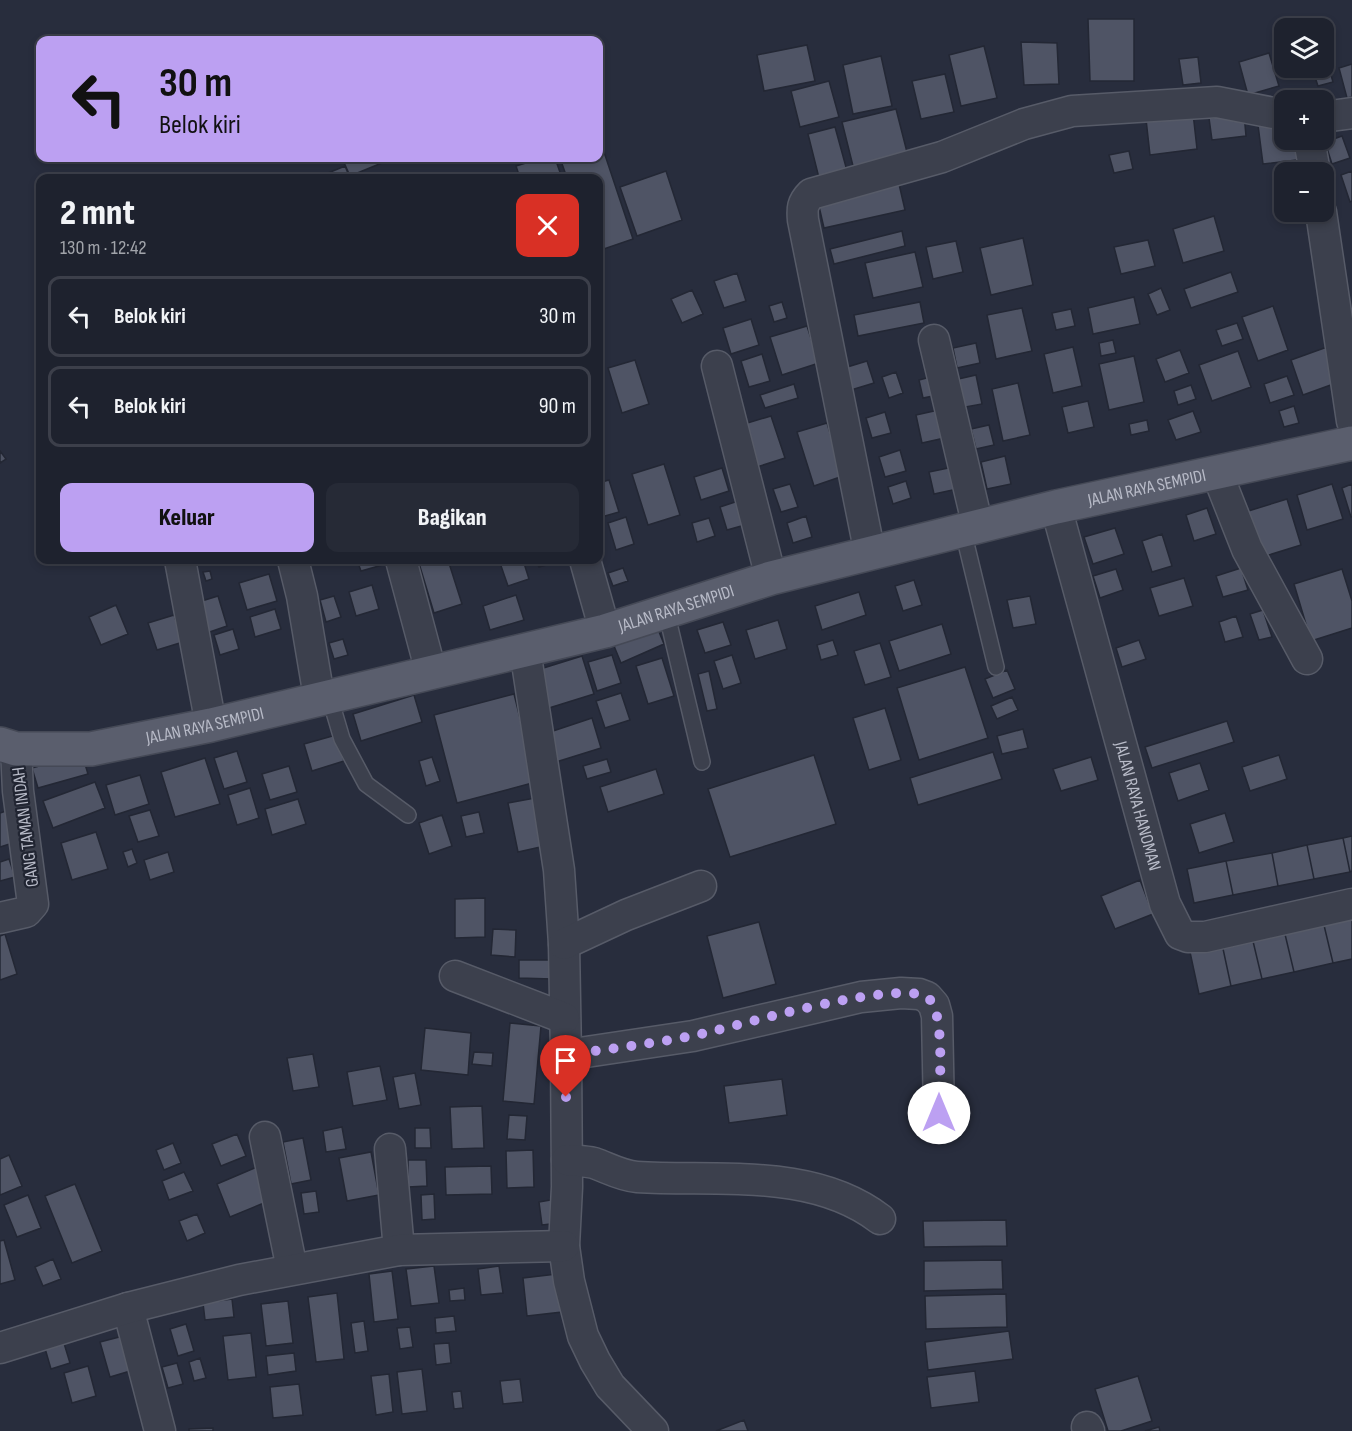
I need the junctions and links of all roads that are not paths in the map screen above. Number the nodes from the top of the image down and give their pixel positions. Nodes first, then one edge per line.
1 (1274, 112) edge
2 (1352, 113) edge
3 (1334, 115) edge
4 (1322, 222) edge
5 (1352, 264) edge
6 (1352, 322) edge
7 (934, 340) dead end
8 (717, 366) dead end
9 (1352, 421) edge
10 (1352, 443) edge
11 (1217, 473) junction
12 (1056, 507) junction
13 (971, 529) junction
14 (870, 554) junction
15 (181, 564) edge
16 (294, 564) edge
17 (402, 564) edge
18 (586, 564) edge
19 (771, 578) junction
20 (666, 611) junction
21 (605, 631) junction
22 (525, 650) junction
23 (1308, 659) dead end
24 (996, 667) dead end
25 (431, 672) junction
26 (324, 696) junction
27 (211, 725) junction
28 (8, 746) edge
29 (702, 762) dead end
30 (408, 815) dead end
31 (701, 886) dead end
32 (1352, 904) edge
33 (0, 918) edge
34 (564, 944) junction
35 (455, 976) dead end
36 (564, 1018) junction
37 (566, 1055) junction
38 (939, 1113) dead end
39 (265, 1137) dead end
40 (390, 1149) dead end
41 (567, 1160) junction
42 (880, 1219) dead end
43 (564, 1246) junction
44 (399, 1250) junction
45 (292, 1269) junction
46 (128, 1308) junction
47 (0, 1348) edge
48 (160, 1431) edge
49 (653, 1431) edge

1 - 14 street
2 - 3 street
4 - 9 street
5 - 6 street
7 - 13 street
8 - 19 street
10 - 11 main road, JALAN RAYA SEMPIDI
11 - 12 main road, JALAN RAYA SEMPIDI
11 - 23 street
12 - 13 main road, JALAN RAYA SEMPIDI
12 - 32 street, JALAN RAYA HANOMAN
13 - 14 main road, JALAN RAYA SEMPIDI
13 - 24 lane
14 - 19 main road, JALAN RAYA SEMPIDI
15 - 27 street
16 - 26 street
17 - 25 street
18 - 21 street
19 - 20 main road, JALAN RAYA SEMPIDI
20 - 21 main road, JALAN RAYA SEMPIDI
20 - 29 lane
21 - 22 main road, JALAN RAYA SEMPIDI
22 - 25 main road, JALAN RAYA SEMPIDI
22 - 34 street
25 - 26 main road, JALAN RAYA SEMPIDI
26 - 27 main road, JALAN RAYA SEMPIDI
26 - 30 lane
27 - 28 main road, JALAN RAYA SEMPIDI
28 - 33 street, GANG TAMAN INDAH
31 - 34 street
34 - 36 street
35 - 36 street
36 - 37 street
37 - 38 street
37 - 41 street
39 - 45 street
40 - 44 street
41 - 42 street
41 - 43 street
43 - 44 street
43 - 49 street
44 - 45 street
45 - 46 street
46 - 47 street
46 - 48 street

